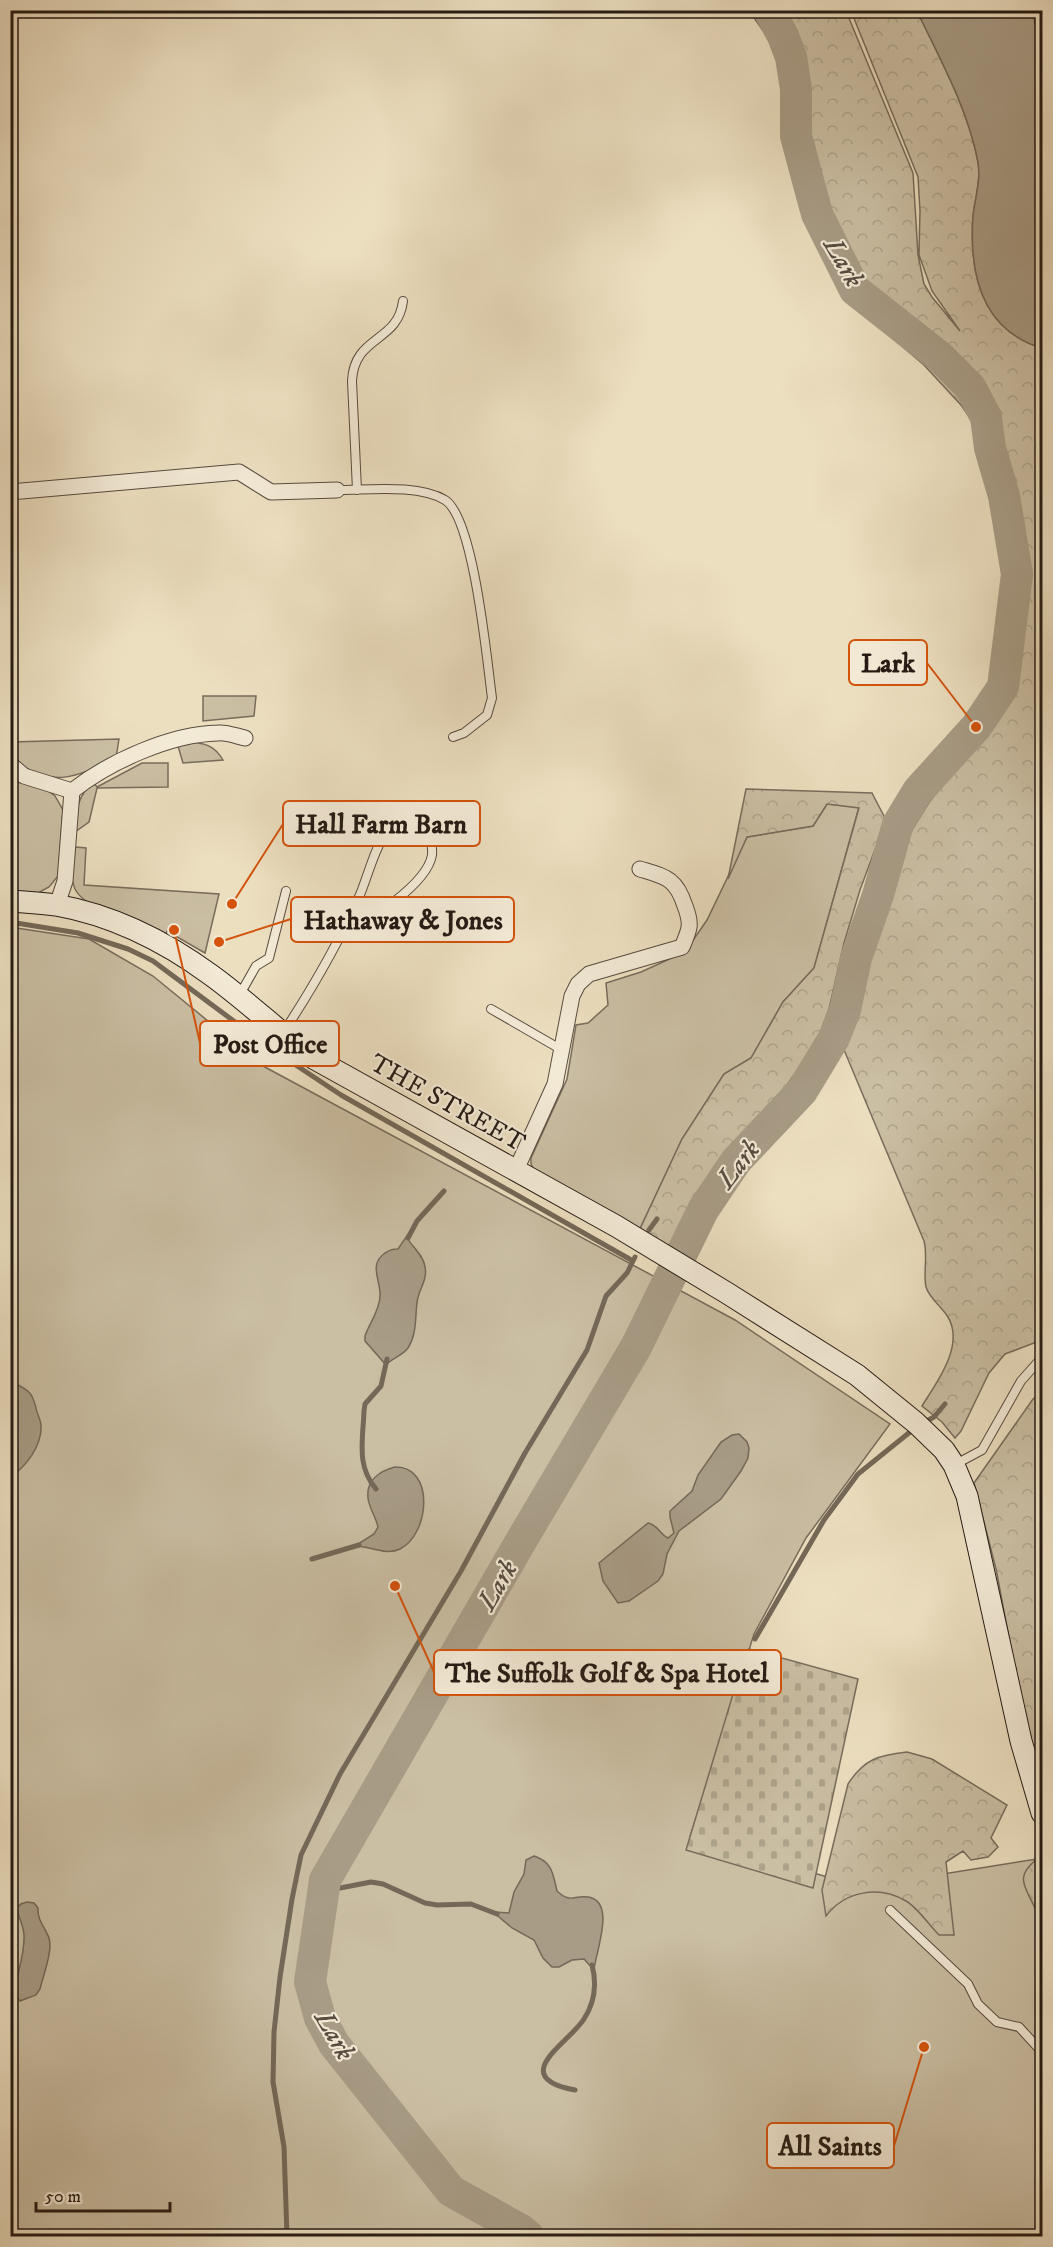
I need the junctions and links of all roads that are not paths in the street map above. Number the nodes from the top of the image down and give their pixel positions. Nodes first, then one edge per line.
1 (403, 302) dead end
2 (337, 490) joint
3 (357, 490) junction
4 (10, 492) edge
5 (453, 737) dead end
6 (245, 738) dead end
7 (10, 764) edge
8 (72, 791) junction
9 (640, 869) dead end
10 (286, 891) dead end
11 (10, 901) edge
12 (57, 906) junction
13 (340, 935) junction
14 (239, 998) junction
15 (491, 1009) dead end
16 (282, 1034) junction
17 (562, 1050) junction
18 (516, 1170) junction
19 (1042, 1361) edge
20 (954, 1465) junction
21 (1042, 1813) edge
22 (891, 1910) dead end
23 (1042, 2052) edge

1 - 3 lane
2 - 3 lane
2 - 4 street
3 - 5 lane
6 - 8 street
7 - 8 street
8 - 12 street
9 - 17 street
10 - 14 lane
11 - 12 main road, THE STREET
12 - 14 main road, THE STREET
13 - 13 lane
13 - 16 lane
14 - 16 main road, THE STREET
15 - 17 lane
16 - 18 main road, THE STREET
17 - 18 street
18 - 20 main road, THE STREET
19 - 20 lane
20 - 21 main road, THE STREET
22 - 23 lane

